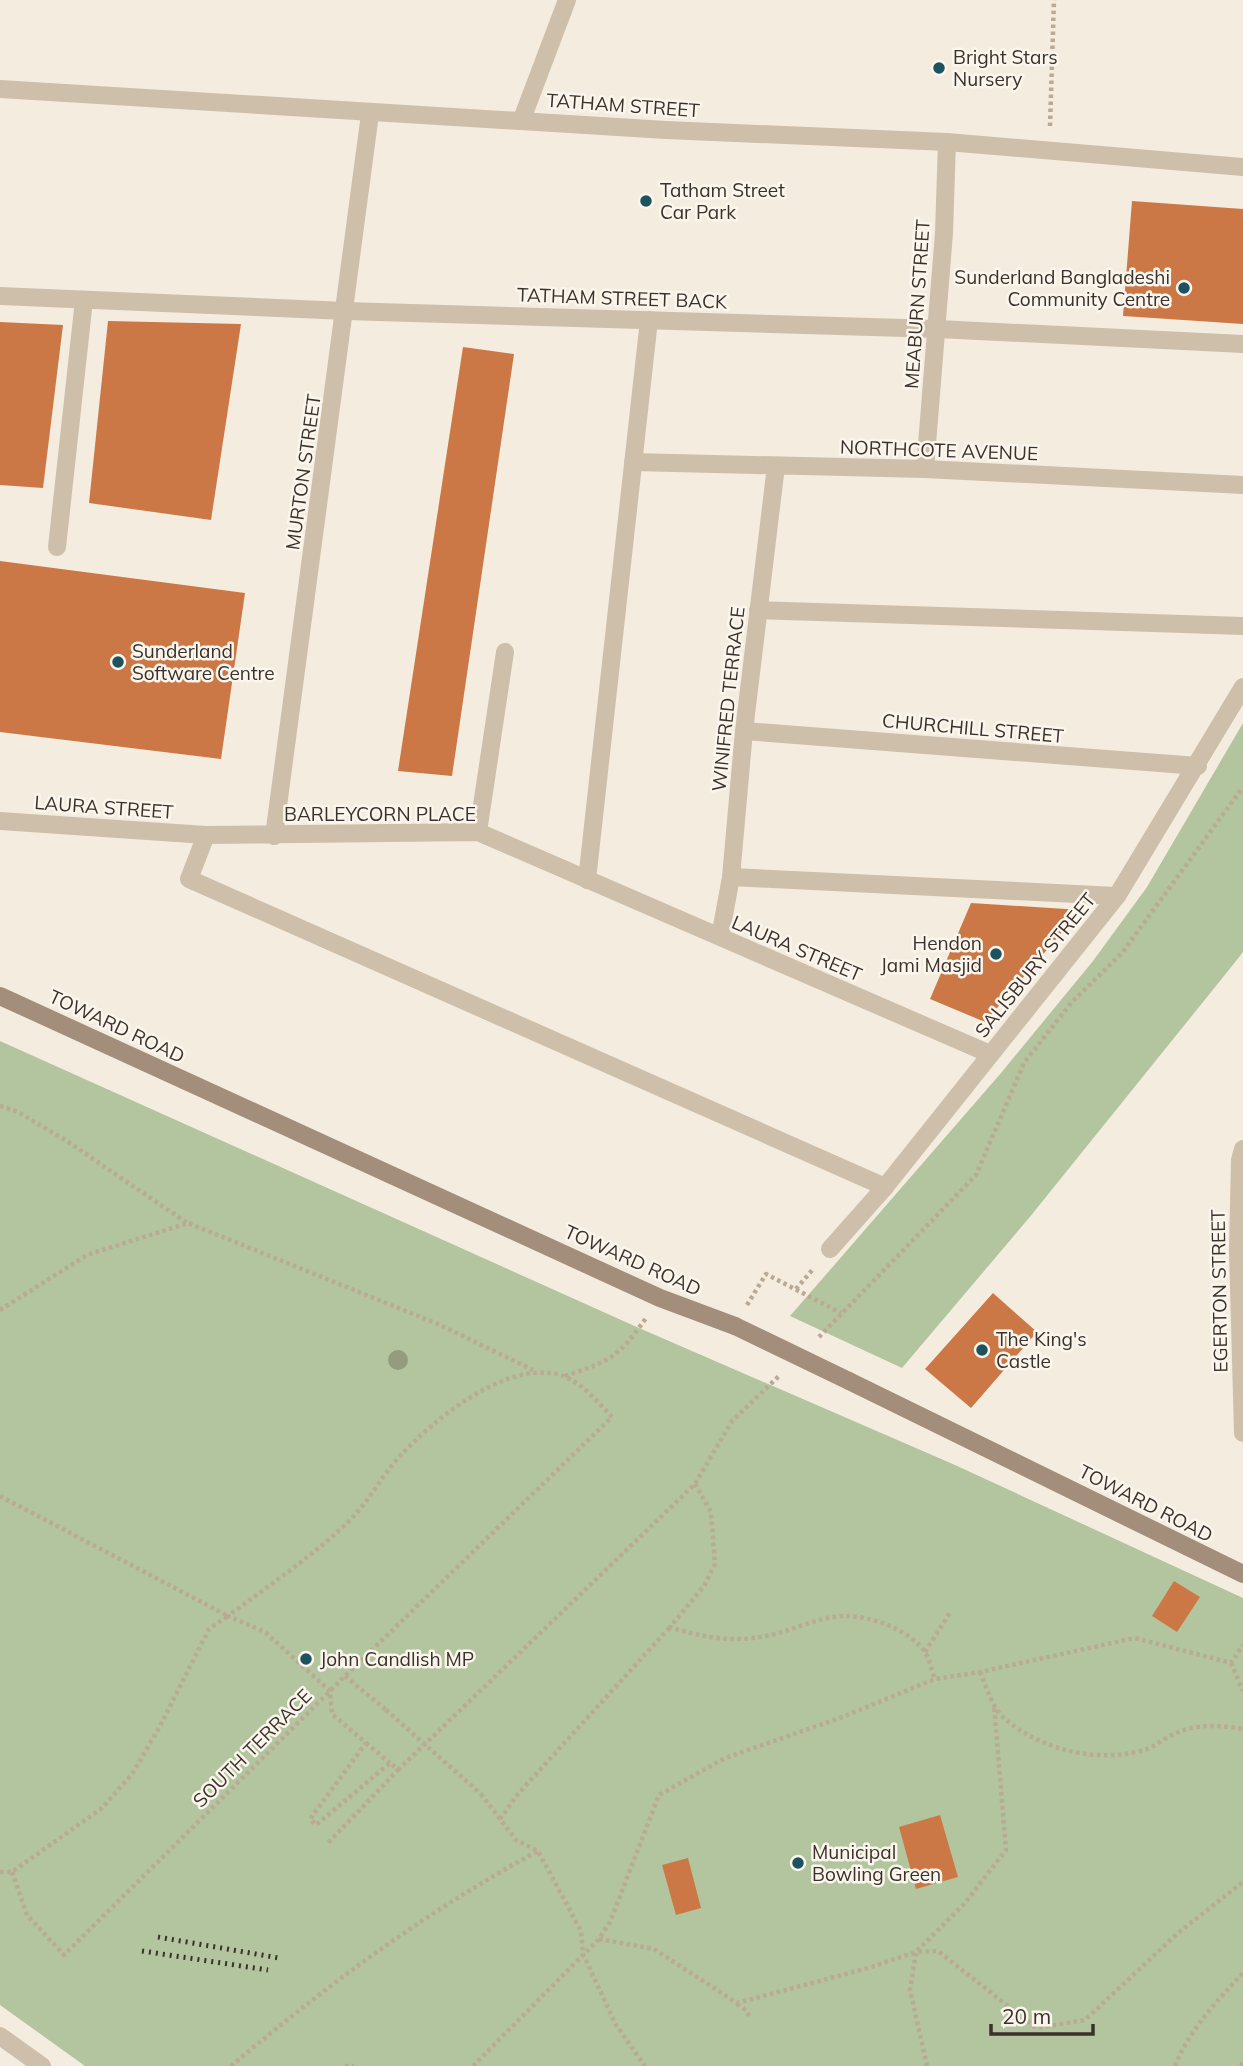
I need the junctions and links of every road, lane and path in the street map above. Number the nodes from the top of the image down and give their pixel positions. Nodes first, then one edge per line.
1 (567, 0) edge
2 (1055, 0) edge
3 (0, 89) edge
4 (369, 114) junction
5 (522, 119) junction
6 (947, 142) junction
7 (1049, 152) junction
8 (1243, 167) edge
9 (0, 296) edge
10 (84, 300) junction
11 (346, 311) junction
12 (649, 320) junction
13 (938, 329) junction
14 (1243, 344) edge
15 (633, 462) junction
16 (776, 466) junction
17 (925, 469) junction
18 (1243, 485) edge
19 (57, 547) dead end
20 (758, 610) junction
21 (1243, 626) edge
22 (505, 652) dead end
23 (1243, 687) edge
24 (744, 731) junction
25 (1198, 766) junction
26 (1243, 787) edge
27 (0, 821) edge
28 (478, 832) junction
29 (206, 835) junction
30 (274, 836) junction
31 (731, 877) junction
32 (587, 880) junction
33 (1117, 896) junction
34 (720, 937) junction
35 (0, 996) edge
36 (990, 1054) junction
37 (0, 1106) edge
38 (1243, 1149) edge
39 (885, 1187) junction
40 (188, 1223) junction
41 (830, 1249) dead end
42 (806, 1278) dead end
43 (762, 1281) dead end
44 (796, 1289) junction
45 (660, 1298) junction
46 (0, 1310) edge
47 (841, 1313) junction
48 (809, 1347) dead end
49 (789, 1366) dead end
50 (534, 1370) junction
51 (564, 1377) junction
52 (1243, 1433) edge
53 (695, 1484) junction
54 (0, 1496) edge
55 (1243, 1574) edge
56 (951, 1611) dead end
57 (228, 1616) junction
58 (670, 1627) junction
59 (1243, 1646) edge
60 (925, 1652) junction
61 (1231, 1663) junction
62 (981, 1672) junction
63 (345, 1676) junction
64 (935, 1679) junction
65 (1243, 1690) edge
66 (330, 1691) junction
67 (994, 1705) junction
68 (1243, 1729) edge
69 (366, 1743) junction
70 (390, 1763) junction
71 (398, 1770) junction
72 (500, 1819) junction
73 (328, 1843) dead end
74 (538, 1851) junction
75 (0, 1872) edge
76 (12, 1872) junction
77 (1243, 1882) edge
78 (598, 1939) junction
79 (916, 1952) junction
80 (583, 1954) junction
81 (1243, 1973) edge
82 (737, 2003) junction
83 (751, 2019) dead end
84 (0, 2036) edge
85 (42, 2066) edge
86 (231, 2066) edge
87 (345, 2066) edge
88 (354, 2066) edge
89 (473, 2066) edge
90 (645, 2066) edge
91 (927, 2066) edge
92 (1175, 2066) edge

1 - 5 street
2 - 7 path
3 - 4 street, TATHAM STREET
4 - 5 street, TATHAM STREET
4 - 11 street, MURTON STREET
5 - 6 street, TATHAM STREET
6 - 7 street, TATHAM STREET
6 - 13 street, MEABURN STREET
7 - 8 street, TATHAM STREET
9 - 10 street, TATHAM STREET BACK
10 - 11 street, TATHAM STREET BACK
10 - 19 street
11 - 12 street, TATHAM STREET BACK
11 - 30 street, MURTON STREET
12 - 13 street, TATHAM STREET BACK
12 - 15 street
13 - 14 street, TATHAM STREET BACK
13 - 17 street, MEABURN STREET
15 - 16 street, NORTHCOTE AVENUE
15 - 32 street
16 - 17 street, NORTHCOTE AVENUE
16 - 20 street, WINIFRED TERRACE
17 - 18 street, NORTHCOTE AVENUE
20 - 21 street
20 - 24 street, WINIFRED TERRACE
22 - 28 street
23 - 25 street, SALISBURY STREET
24 - 25 street, CHURCHILL STREET
24 - 31 street, WINIFRED TERRACE
25 - 33 street, SALISBURY STREET
26 - 47 path
27 - 29 street, LAURA STREET
28 - 30 street, BARLEYCORN PLACE
28 - 32 street, BARLEYCORN PLACE
29 - 30 street, BARLEYCORN PLACE
29 - 39 street
31 - 33 street
31 - 34 street, WINIFRED TERRACE
32 - 34 street, LAURA STREET
33 - 36 street, SALISBURY STREET
34 - 36 street, LAURA STREET
35 - 45 main road, TOWARD ROAD
36 - 39 street, SALISBURY STREET
37 - 40 path
38 - 52 street, EGERTON STREET
39 - 41 street, SALISBURY STREET
40 - 46 path
40 - 50 path
42 - 44 path
43 - 44 path
44 - 47 path
45 - 51 path
45 - 55 main road, TOWARD ROAD, bridge
47 - 48 path
49 - 53 path
50 - 51 path
50 - 57 path
51 - 63 path, SOUTH TERRACE
53 - 58 path
53 - 71 path
54 - 57 path
56 - 60 path
57 - 66 path
57 - 76 path
58 - 60 path
58 - 72 path
59 - 61 path
60 - 64 path
61 - 62 path
61 - 65 path
62 - 64 path
62 - 67 path
63 - 66 path, SOUTH TERRACE
63 - 72 path, bridge
64 - 78 path
66 - 69 path
66 - 76 path, SOUTH TERRACE
67 - 68 path
67 - 79 path
69 - 70 path
69 - 70 path
70 - 71 path
71 - 73 path
72 - 74 path
74 - 80 path
74 - 86 path
75 - 76 path
77 - 79 path
78 - 80 path
78 - 82 path
79 - 82 path
79 - 91 path
80 - 89 path
80 - 90 path
81 - 92 path
82 - 83 path
84 - 85 street
87 - 88 path

